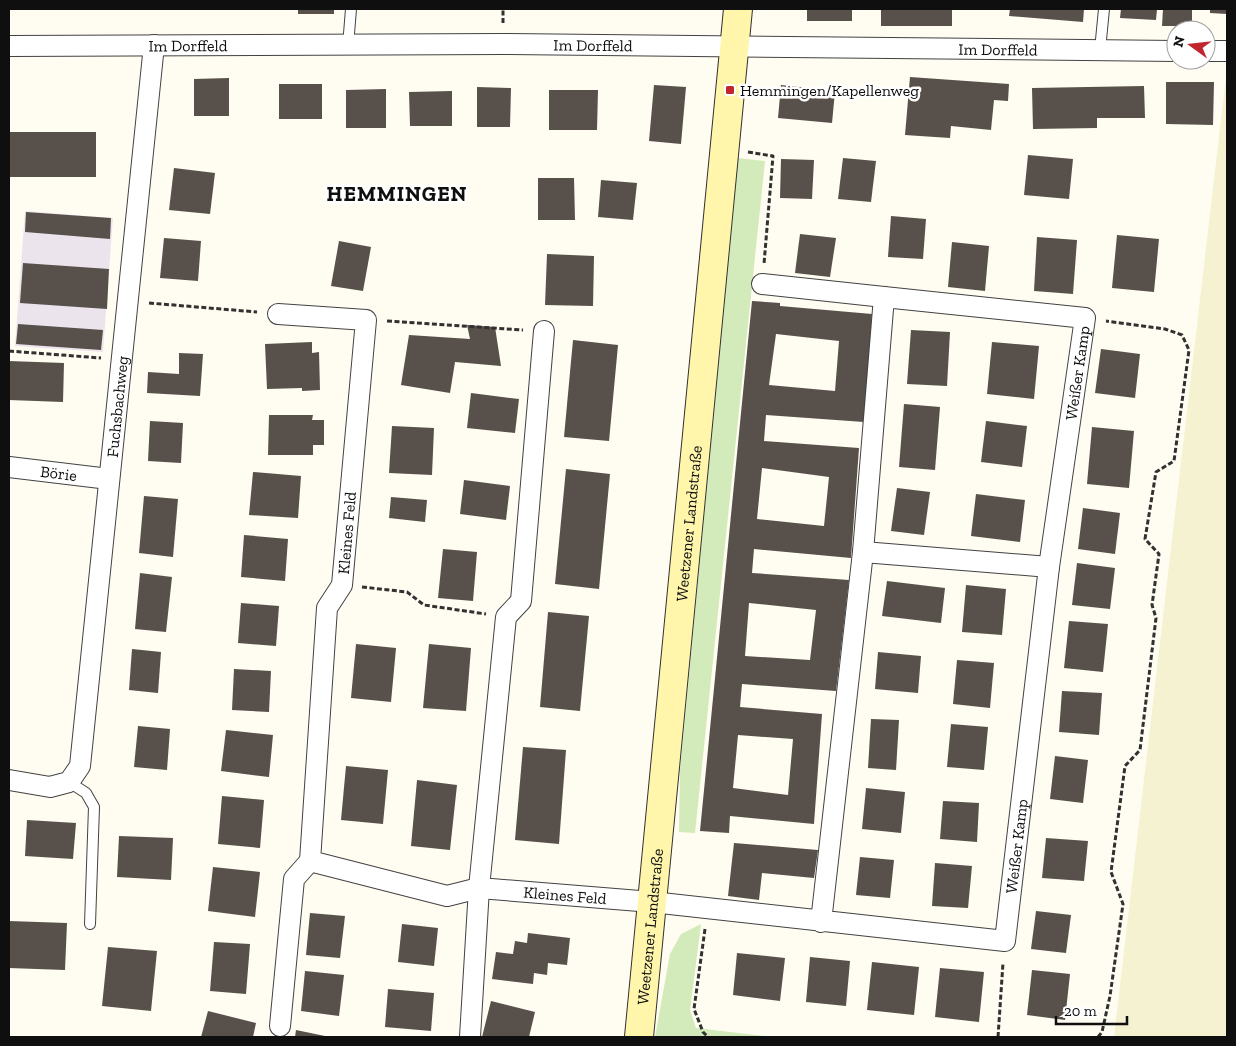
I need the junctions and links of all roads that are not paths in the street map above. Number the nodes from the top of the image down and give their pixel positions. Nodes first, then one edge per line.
1 (351, 9) edge
2 (738, 9) edge
3 (1104, 9) edge
4 (154, 45) junction
5 (9, 46) edge
6 (348, 46) junction
7 (734, 47) junction
8 (1100, 50) junction
9 (1166, 51) edge
10 (762, 284) road end
11 (884, 297) junction
12 (278, 314) road end
13 (544, 331) road end
14 (9, 467) edge
15 (109, 479) junction
16 (863, 552) junction
17 (1049, 567) junction
18 (74, 774) junction
19 (9, 780) edge
20 (310, 861) junction
21 (479, 888) junction
22 (652, 902) junction
23 (821, 922) junction
24 (90, 924) dead end
25 (280, 1026) dead end
26 (470, 1037) edge
27 (639, 1037) edge

1 - 6 lane
2 - 7 main road, Weetzener Landstraße
3 - 8 lane
4 - 5 street, Im Dorffeld
4 - 6 street, Im Dorffeld
4 - 15 street, Fuchsbachweg
6 - 7 street, Im Dorffeld
7 - 8 street, Im Dorffeld
7 - 22 main road, Weetzener Landstraße
8 - 9 street, Im Dorffeld
10 - 11 street, Weißer Kamp
11 - 16 street
11 - 17 street, Weißer Kamp
12 - 20 street, Kleines Feld
13 - 21 street
14 - 15 street, Börie
15 - 18 street, Fuchsbachweg
16 - 17 street
16 - 23 street
17 - 23 street, Weißer Kamp
18 - 19 street
18 - 24 lane
20 - 21 street, Kleines Feld
20 - 25 street
21 - 22 street, Kleines Feld
21 - 26 street
22 - 23 street
22 - 27 main road, Weetzener Landstraße

